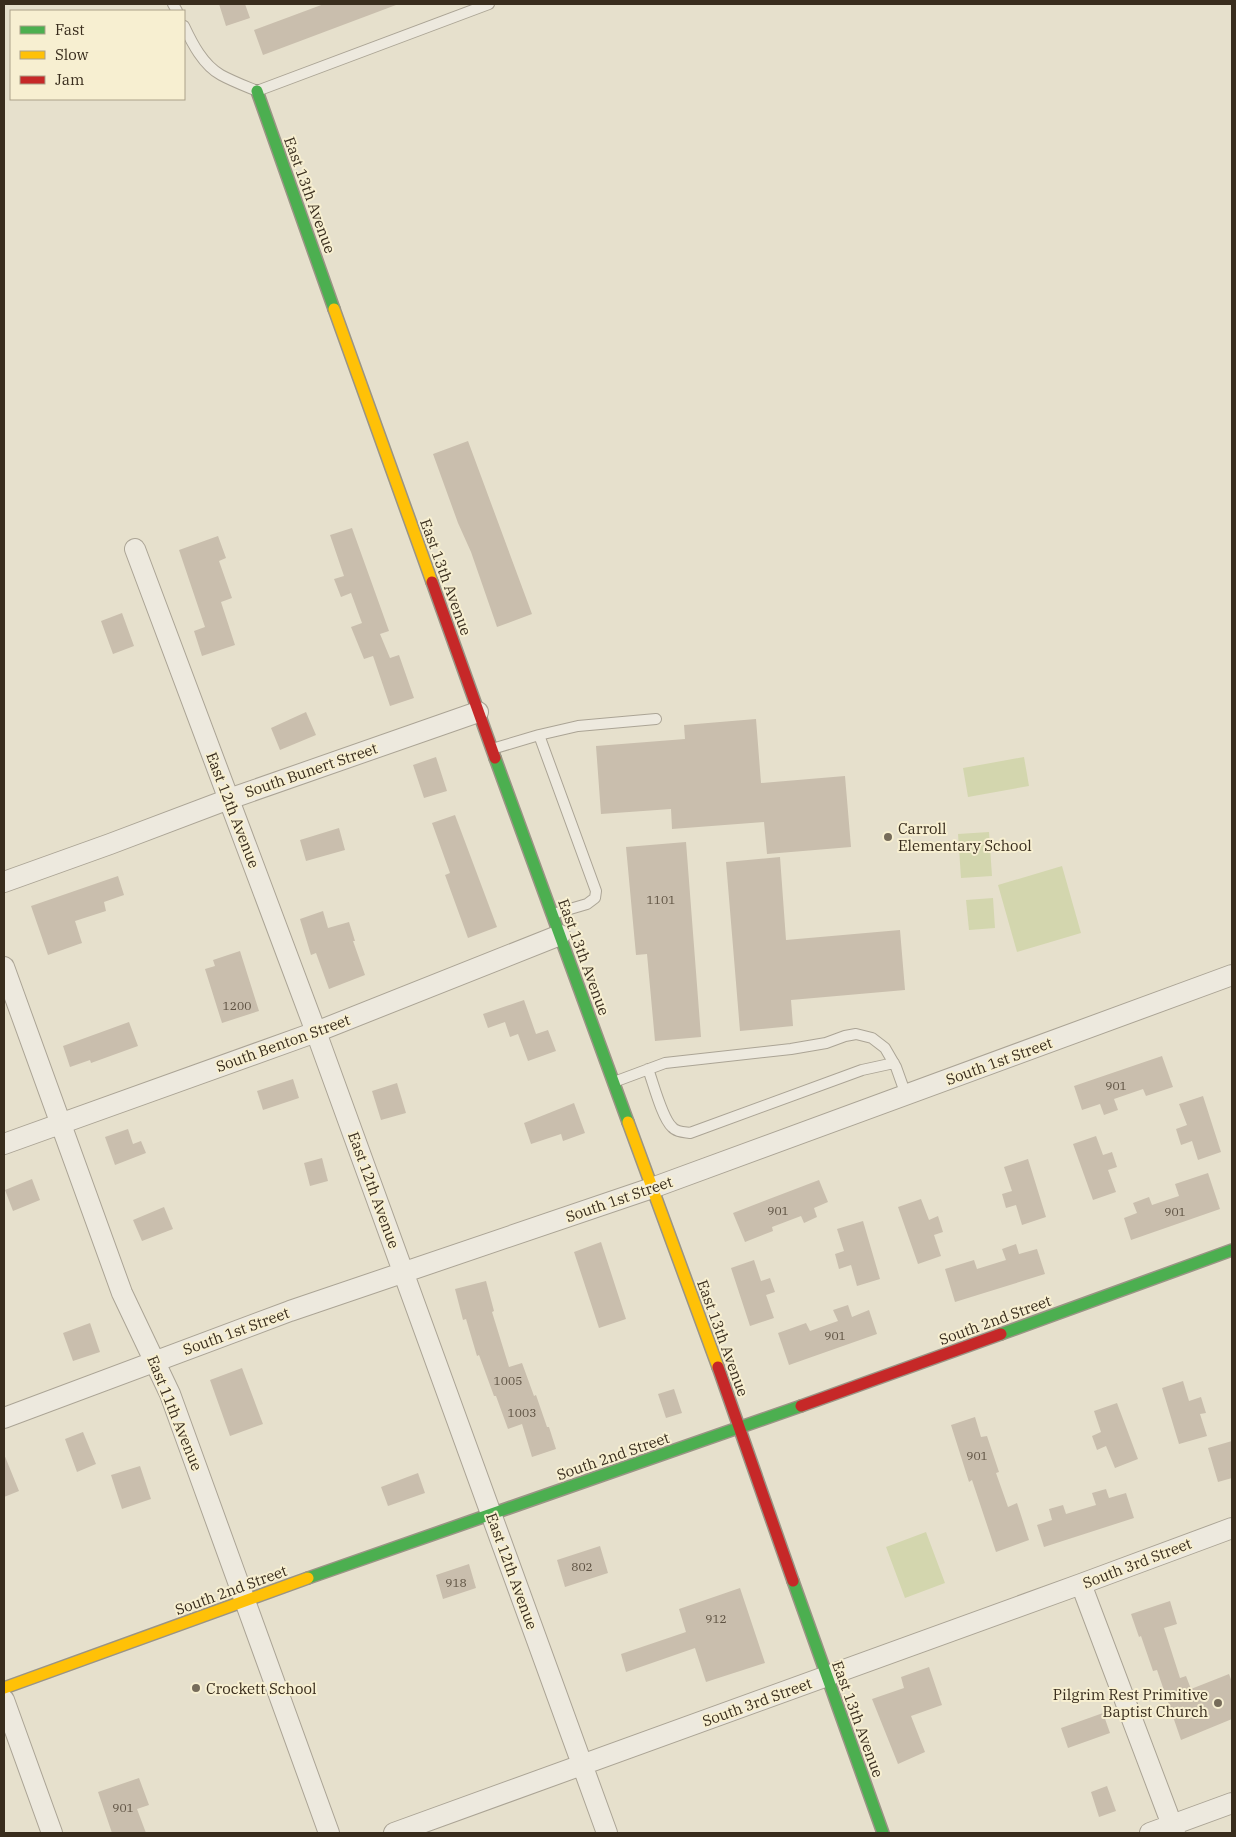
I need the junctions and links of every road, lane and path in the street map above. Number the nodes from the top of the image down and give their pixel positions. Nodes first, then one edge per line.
1 (490, 4) edge
2 (185, 28) edge
3 (257, 91) junction
4 (135, 549) dead end
5 (478, 712) junction
6 (656, 719) dead end
7 (540, 735) junction
8 (492, 749) junction
9 (229, 799) junction
10 (4, 882) edge
11 (552, 914) junction
12 (560, 935) junction
13 (4, 968) edge
14 (1232, 975) edge
15 (316, 1032) junction
16 (894, 1063) junction
17 (648, 1069) junction
18 (613, 1082) junction
19 (906, 1095) junction
20 (60, 1124) junction
21 (4, 1144) edge
22 (652, 1188) junction
23 (1232, 1250) edge
24 (404, 1274) junction
25 (154, 1361) junction
26 (4, 1418) edge
27 (740, 1428) junction
28 (492, 1514) junction
29 (1232, 1528) edge
30 (1081, 1584) junction
31 (246, 1600) junction
32 (826, 1677) junction
33 (4, 1688) edge
34 (4, 1700) edge
35 (582, 1765) junction
36 (1232, 1803) edge
37 (1173, 1829) edge
38 (52, 1833) edge
39 (329, 1833) edge
40 (394, 1833) edge
41 (607, 1833) edge
42 (883, 1833) edge
43 (1150, 1833) edge

1 - 3 lane
2 - 3 lane
3 - 5 street, East 13th Avenue
4 - 9 street, East 12th Avenue
5 - 8 street, East 13th Avenue
5 - 9 street, South Bunert Street
6 - 7 lane
7 - 8 lane
7 - 11 lane
8 - 11 street, East 13th Avenue
9 - 10 street, South Bunert Street
9 - 15 street, East 12th Avenue
11 - 12 street, East 13th Avenue
12 - 15 street, South Benton Street
12 - 18 street, East 13th Avenue
13 - 20 street, East 11th Avenue
14 - 19 street, South 1st Street
15 - 20 street, South Benton Street
15 - 24 street, East 12th Avenue
16 - 17 lane
16 - 17 lane
16 - 19 lane
17 - 18 lane
18 - 22 street, East 13th Avenue
19 - 22 street, South 1st Street
20 - 21 street, South Benton Street
20 - 25 street, East 11th Avenue
22 - 24 street, South 1st Street
22 - 27 street, East 13th Avenue
23 - 27 street, South 2nd Street
24 - 25 street, South 1st Street
24 - 28 street, East 12th Avenue
25 - 26 street, South 1st Street
25 - 31 street, East 11th Avenue
27 - 28 street, South 2nd Street
27 - 32 street, East 13th Avenue
28 - 31 street, South 2nd Street
28 - 35 street, East 12th Avenue
29 - 30 street, South 3rd Street
30 - 32 street, South 3rd Street
30 - 37 street
31 - 33 street, South 2nd Street
31 - 39 street, East 11th Avenue
32 - 35 street, South 3rd Street
32 - 42 street, East 13th Avenue
34 - 38 street
35 - 40 street, South 3rd Street
35 - 41 street, East 12th Avenue
36 - 37 street
37 - 43 street

